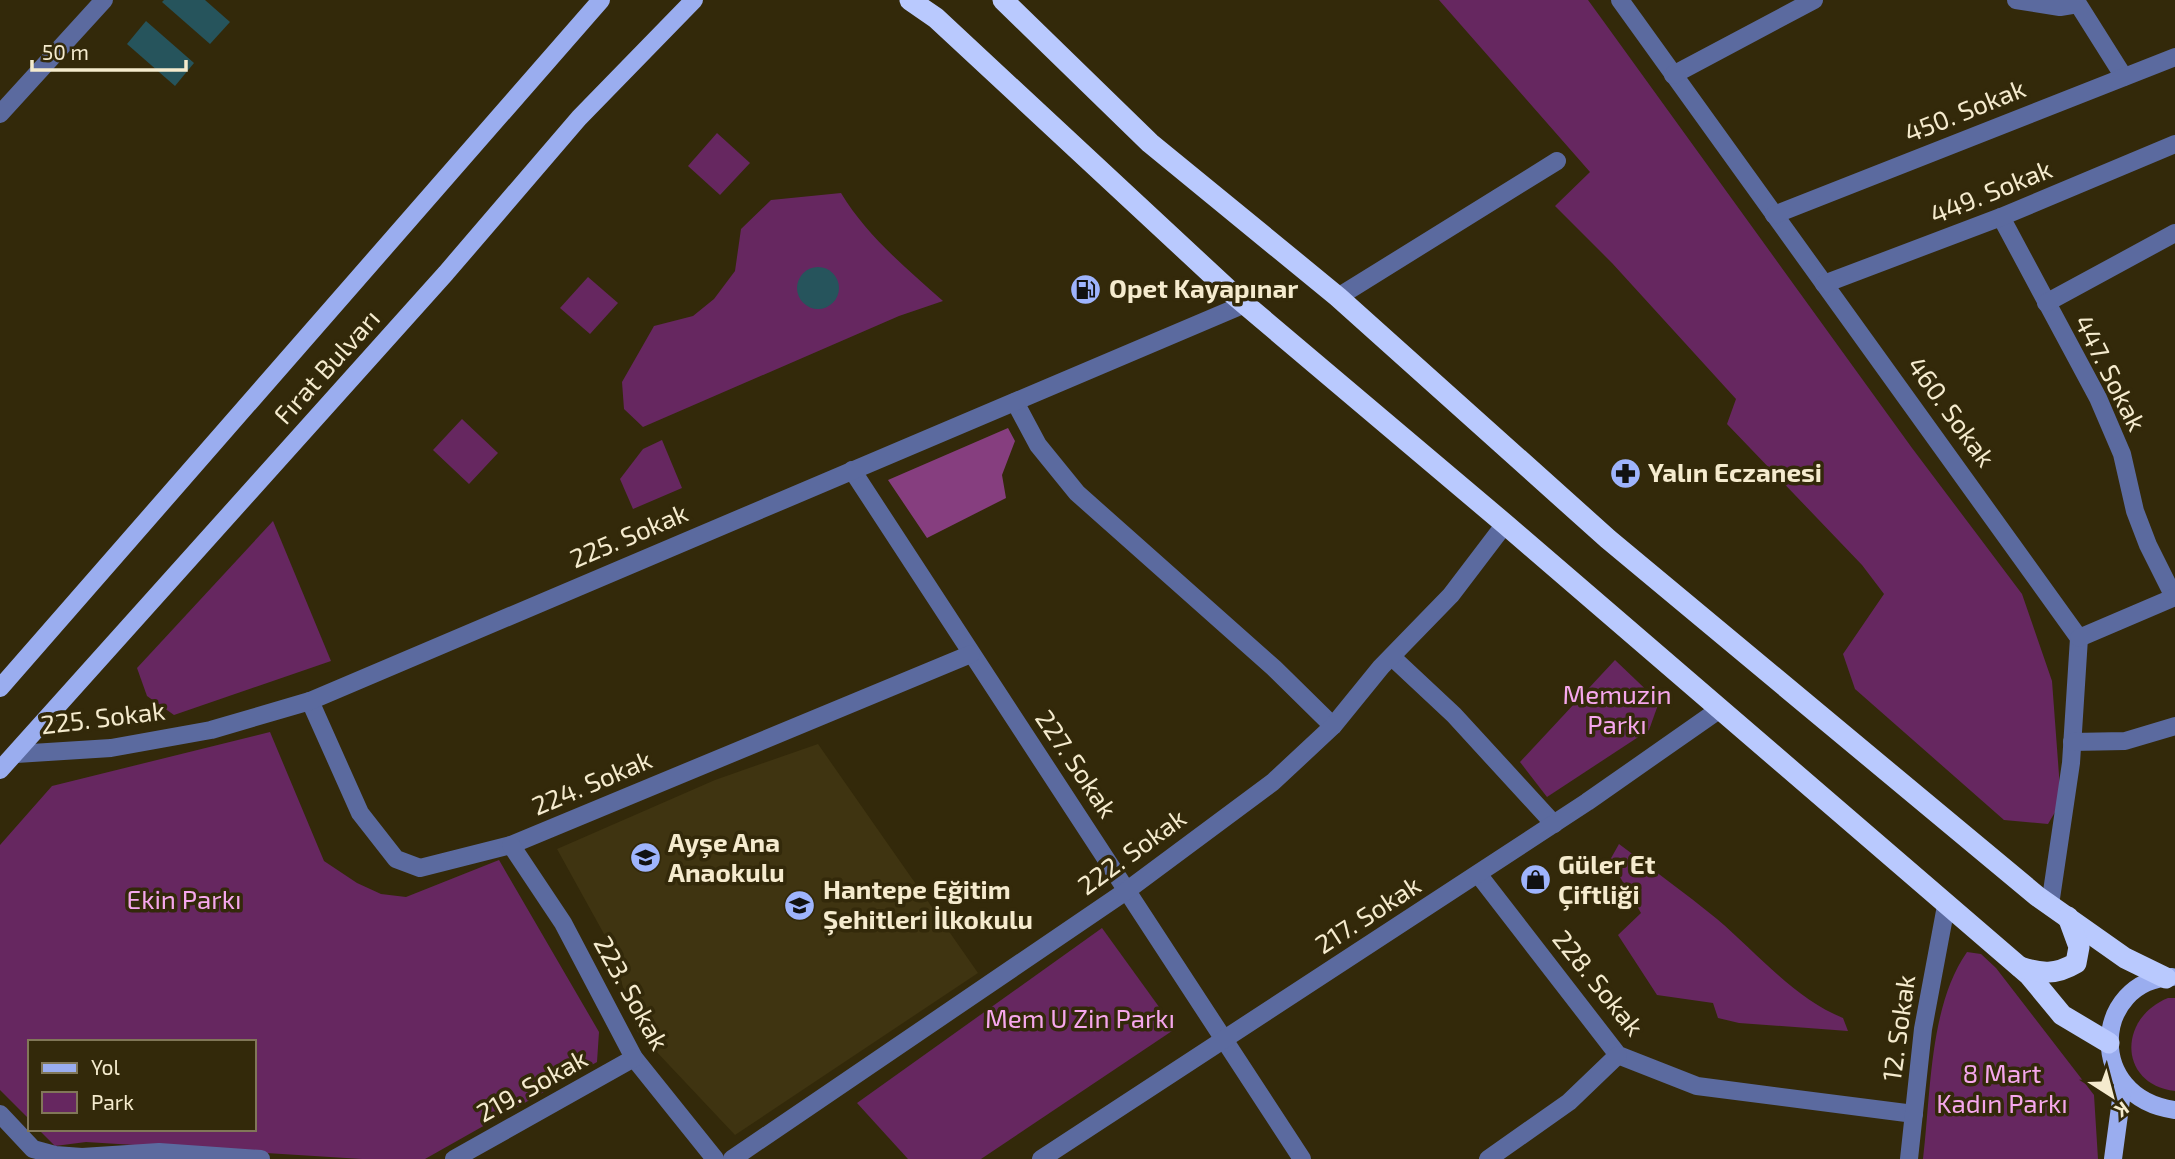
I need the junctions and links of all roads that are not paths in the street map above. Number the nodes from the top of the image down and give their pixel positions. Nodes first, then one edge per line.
1 (104, 0) edge
2 (601, 0) edge
3 (694, 0) edge
4 (910, 0) edge
5 (1003, 0) edge
6 (1620, 0) edge
7 (1814, 0) edge
8 (2016, 0) edge
9 (2175, 57) edge
10 (1673, 75) junction
11 (2124, 77) junction
12 (0, 114) edge
13 (2175, 144) edge
14 (1556, 161) dead end
15 (1774, 215) junction
16 (2001, 217) junction
17 (2173, 240) edge
18 (1825, 284) junction
19 (1338, 297) junction
20 (2046, 303) junction
21 (1245, 304) junction
22 (1015, 402) junction
23 (852, 470) junction
24 (1505, 524) junction
25 (2175, 597) edge
26 (2079, 638) junction
27 (971, 654) junction
28 (1392, 657) junction
29 (0, 688) edge
30 (310, 701) junction
31 (1720, 709) junction
32 (1334, 726) junction
33 (2175, 726) edge
34 (2072, 742) junction
35 (16, 754) junction
36 (0, 770) edge
37 (1554, 824) junction
38 (511, 845) junction
39 (1478, 874) junction
40 (1129, 889) junction
41 (2050, 905) junction
42 (1946, 906) junction
43 (2068, 917) junction
44 (2018, 966) junction
45 (2171, 977) edge
46 (1225, 1040) junction
47 (2109, 1042) junction
48 (1618, 1055) junction
49 (634, 1058) junction
50 (2123, 1085) junction
51 (2175, 1110) edge
52 (0, 1114) edge
53 (1914, 1114) junction
54 (261, 1159) edge
55 (454, 1159) edge
56 (715, 1159) edge
57 (732, 1159) edge
58 (1041, 1159) edge
59 (1302, 1159) edge
60 (1488, 1159) edge
61 (1909, 1159) edge
62 (2113, 1159) edge

1 - 12 street
2 - 29 main road, Fırat Bulvarı
3 - 35 main road, Fırat Bulvarı
4 - 21 highway
5 - 19 highway
6 - 10 street, 460. Sokak
7 - 10 street
8 - 11 street
9 - 11 street, 450. Sokak
10 - 15 street, 460. Sokak
11 - 15 street, 450. Sokak
13 - 16 street, 449. Sokak
14 - 19 street
15 - 18 street, 460. Sokak
16 - 18 street, 449. Sokak
16 - 20 street, 447. Sokak
17 - 20 street
18 - 26 street, 460. Sokak
19 - 41 highway
20 - 25 street, 447. Sokak
21 - 22 street, 225. Sokak
21 - 24 highway
22 - 23 street, 225. Sokak
22 - 32 street
23 - 27 street, 227. Sokak
23 - 30 street, 225. Sokak
24 - 28 street, 222. Sokak
24 - 31 highway
25 - 26 street
26 - 34 street
27 - 38 street, 224. Sokak
27 - 40 street, 227. Sokak
28 - 32 street, 222. Sokak
28 - 37 street
30 - 35 street, 225. Sokak
30 - 38 street, 224. Sokak
31 - 37 street, 217. Sokak
31 - 42 highway
32 - 40 street, 222. Sokak
33 - 34 street
34 - 41 street
35 - 36 main road, Fırat Bulvarı
37 - 39 street, 217. Sokak
38 - 49 street, 223. Sokak
39 - 46 street, 217. Sokak
39 - 48 street, 228. Sokak
40 - 46 street, 227. Sokak
40 - 57 street, 222. Sokak
41 - 43 highway
42 - 44 highway
42 - 53 street, 12. Sokak
43 - 44 highway
43 - 45 highway
44 - 47 highway
45 - 47 main road
46 - 58 street, 217. Sokak
46 - 59 street, 227. Sokak
47 - 50 main road
48 - 53 street, 228. Sokak
48 - 60 street
49 - 55 street, 219. Sokak
49 - 56 street, 223. Sokak
50 - 51 main road
50 - 62 main road
52 - 54 street
53 - 61 street, 12. Sokak

